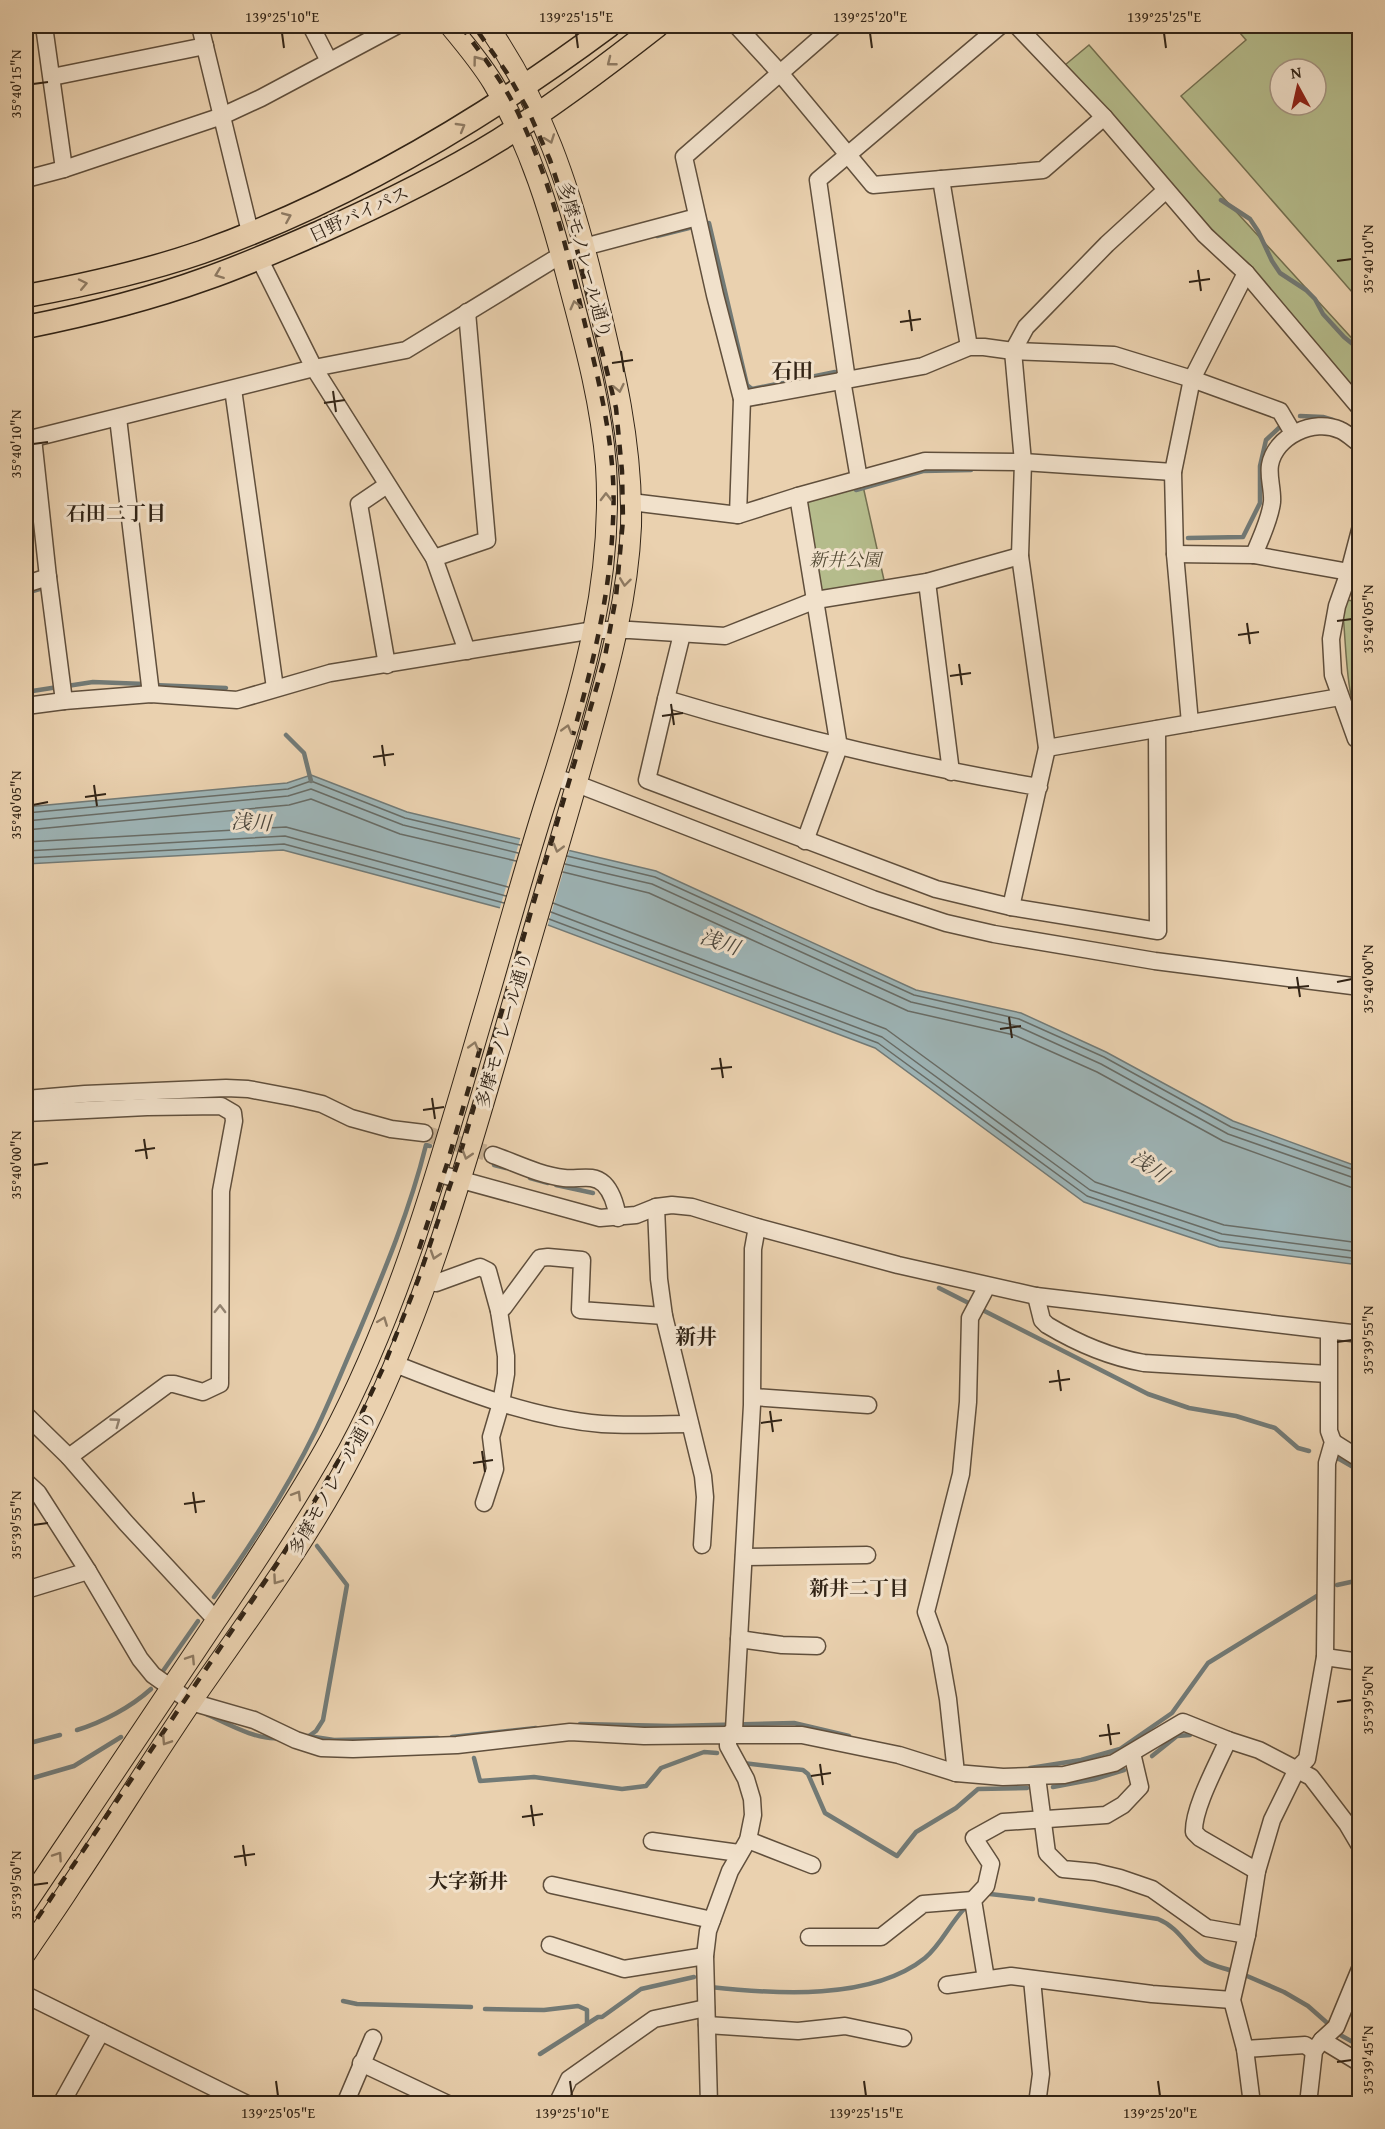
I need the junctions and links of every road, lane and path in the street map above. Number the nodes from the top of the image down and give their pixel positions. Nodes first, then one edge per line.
1 (44, 26) edge
2 (200, 26) edge
3 (311, 26) edge
4 (396, 26) edge
5 (450, 26) edge
6 (488, 26) edge
7 (609, 26) edge
8 (657, 26) edge
9 (737, 26) edge
10 (834, 26) edge
11 (1000, 26) edge
12 (1017, 26) edge
13 (206, 46) junction
14 (329, 61) junction
15 (780, 73) junction
16 (52, 77) junction
17 (526, 86) junction
18 (503, 101) junction
19 (540, 113) junction
20 (222, 116) junction
21 (1104, 117) junction
22 (516, 129) junction
23 (848, 155) junction
24 (64, 169) junction
25 (26, 179) edge
26 (941, 179) junction
27 (1166, 190) junction
28 (697, 217) junction
29 (250, 232) junction
30 (584, 247) junction
31 (561, 255) junction
32 (260, 258) junction
33 (1246, 273) junction
34 (26, 296) edge
35 (467, 312) junction
36 (26, 327) edge
37 (969, 348) junction
38 (1013, 351) junction
39 (314, 368) junction
40 (845, 380) junction
41 (1192, 380) junction
42 (233, 389) junction
43 (742, 399) junction
44 (1359, 408) edge
45 (118, 418) junction
46 (1293, 433) junction
47 (29, 439) edge
48 (1359, 444) edge
49 (1023, 462) junction
50 (1173, 472) junction
51 (860, 479) junction
52 (387, 485) junction
53 (798, 496) junction
54 (630, 502) junction
55 (738, 515) junction
56 (1359, 530) edge
57 (1175, 554) junction
58 (1254, 555) junction
59 (1020, 556) junction
60 (434, 558) junction
61 (1349, 572) junction
62 (48, 577) junction
63 (927, 582) junction
64 (26, 584) edge
65 (816, 600) junction
66 (618, 629) junction
67 (594, 630) junction
68 (682, 634) junction
69 (467, 651) junction
70 (387, 665) junction
71 (150, 687) junction
72 (275, 688) junction
73 (63, 691) junction
74 (1340, 697) junction
75 (666, 699) junction
76 (26, 706) edge
77 (1190, 723) junction
78 (1157, 729) junction
79 (1359, 737) edge
80 (839, 747) junction
81 (1047, 748) junction
82 (951, 772) junction
83 (552, 782) junction
84 (1039, 787) junction
85 (575, 788) junction
86 (804, 841) junction
87 (1011, 907) junction
88 (1359, 987) edge
89 (27, 1104) edge
90 (424, 1133) tunnel mouth
91 (493, 1155) tunnel mouth
92 (436, 1173) junction
93 (459, 1180) junction
94 (656, 1207) junction
95 (618, 1218) junction
96 (757, 1227) junction
97 (426, 1280) junction
98 (1036, 1296) junction
99 (979, 1300) junction
100 (499, 1311) junction
101 (664, 1316) junction
102 (1329, 1331) junction
103 (1359, 1334) edge
104 (395, 1364) junction
105 (1328, 1374) junction
106 (753, 1398) junction
107 (501, 1403) junction
108 (868, 1405) dead end
109 (26, 1415) edge
110 (690, 1424) junction
111 (1333, 1442) junction
112 (69, 1457) junction
113 (1359, 1459) edge
114 (26, 1482) edge
115 (484, 1503) dead end
116 (702, 1545) dead end
117 (867, 1555) dead end
118 (744, 1557) junction
119 (88, 1571) junction
120 (26, 1590) edge
121 (216, 1620) junction
122 (739, 1639) junction
123 (817, 1646) dead end
124 (1325, 1657) junction
125 (1359, 1662) edge
126 (171, 1689) junction
127 (191, 1702) junction
128 (731, 1732) junction
129 (1228, 1740) junction
130 (1132, 1753) junction
131 (956, 1769) junction
132 (1297, 1769) junction
133 (1037, 1777) junction
134 (1042, 1818) junction
135 (652, 1841) dead end
136 (1359, 1846) edge
137 (743, 1847) junction
138 (812, 1865) dead end
139 (1257, 1871) junction
140 (552, 1885) dead end
141 (973, 1900) junction
142 (26, 1904) edge
143 (712, 1920) junction
144 (1247, 1935) junction
145 (809, 1937) dead end
146 (550, 1945) dead end
147 (26, 1953) edge
148 (705, 1956) junction
149 (1359, 1969) edge
150 (986, 1979) junction
151 (1032, 1979) junction
152 (947, 1985) dead end
153 (26, 1995) edge
154 (1232, 2001) junction
155 (707, 2017) junction
156 (101, 2032) junction
157 (373, 2038) dead end
158 (903, 2038) dead end
159 (1325, 2038) junction
160 (1245, 2049) junction
161 (361, 2063) junction
162 (1359, 2063) edge
163 (61, 2103) edge
164 (247, 2103) edge
165 (345, 2103) edge
166 (448, 2103) edge
167 (557, 2103) edge
168 (709, 2103) edge
169 (1037, 2103) edge
170 (1252, 2103) edge
171 (1308, 2103) edge

1 - 16 street
2 - 13 street
3 - 14 street
4 - 14 street
18 -> 5 main road, 多摩モノレール通り
6 - 17 main road, 多摩モノレール通り
7 - 17 highway, 日野バイパス
8 -> 19 highway, 日野バイパス
9 - 15 street
10 - 15 street
11 - 23 street
12 - 21 street
13 - 16 street
13 - 20 street
14 - 20 street
15 - 23 street
15 - 28 street
16 - 24 street
17 - 18 highway, 日野バイパス
17 - 19 main road, 多摩モノレール通り
18 - 22 main road, 多摩モノレール通り
29 -> 18 highway, 日野バイパス
19 - 22 highway, 日野バイパス
19 -> 30 main road, 多摩モノレール通り
20 - 24 street
20 - 29 street
21 - 26 street
21 - 27 street
22 - 31 main road, 多摩モノレール通り
22 - 32 highway, 日野バイパス
23 - 26 street
23 - 40 street
24 - 25 street
26 - 37 street
27 - 33 street
27 - 38 street
28 - 30 street
28 - 43 street
34 -> 29 highway, 日野バイパス
30 - 31 street
30 -> 54 main road, 多摩モノレール通り
31 - 35 street
67 -> 31 main road, 多摩モノレール通り
32 -> 36 highway, 日野バイパス
32 - 39 street
33 - 41 street
33 - 44 street
35 - 39 street
35 - 60 street
37 - 38 street
37 - 40 street
38 - 41 street
38 - 49 street
39 - 42 street
39 - 52 street
40 - 43 street
40 - 51 street
41 - 46 street
41 - 50 street
42 - 45 street
42 - 72 street
43 - 55 street
45 - 47 street
45 - 71 street
46 - 48 street
46 - 58 street
47 - 62 street
49 - 50 street
49 - 51 street
49 - 59 street
50 - 57 street
51 - 53 street
52 - 60 street
52 - 70 street
53 - 55 street
53 - 65 street
54 - 55 street
54 -> 66 main road, 多摩モノレール通り
56 - 61 street
57 - 58 street
57 - 77 street
58 - 61 street
59 - 63 street
59 - 81 street
60 - 69 street
61 - 74 street
62 - 64 street
62 - 73 street
63 - 65 street
63 - 82 street
65 - 68 street
65 - 80 street
66 - 67 street
66 - 68 street
66 - 85 main road, 多摩モノレール通り
67 - 69 street
83 -> 67 main road, 多摩モノレール通り
68 - 75 street
69 - 70 street
70 - 72 street
71 - 72 street
71 - 73 street
73 - 76 street
74 - 77 street
74 - 79 street
75 - 80 street
75 - 86 street
77 - 78 street
78 - 81 street
78 - 87 street
80 - 82 street
80 - 86 street
81 - 84 street
82 - 84 street
83 - 85 street
92 -> 83 main road, 多摩モノレール通り
84 - 87 street
85 - 88 street
85 -> 93 main road, 多摩モノレール通り
86 - 87 street
89 - 90 street
112 -> 89 street
91 - 95 street
92 - 93 street
121 -> 92 main road, 多摩モノレール通り
93 - 95 street
93 -> 97 main road, 多摩モノレール通り
94 - 95 street
94 - 96 street
94 - 101 street
96 - 99 street
96 - 106 street
97 - 100 street
97 - 104 main road, 多摩モノレール通り
98 - 99 street
98 - 102 street
98 - 105 street
99 - 131 street
100 - 101 street
100 - 107 street
101 - 110 street
102 - 103 street
102 - 105 street
104 - 107 street
104 -> 127 main road, 多摩モノレール通り
105 - 111 street
106 - 108 street
106 - 118 street
107 - 110 street
107 - 115 street
109 - 112 street
110 - 116 street
111 - 113 street
111 - 124 street
112 - 121 street
114 - 119 street
117 - 118 street
118 - 122 street
119 - 120 street
119 - 126 street
126 -> 121 main road, 多摩モノレール通り
122 - 123 street
122 - 128 street
124 - 125 street
124 - 132 street
126 - 127 street
142 -> 126 main road, 多摩モノレール通り
127 - 128 street
127 -> 147 main road, 多摩モノレール通り
128 - 131 street
128 - 137 street
129 - 130 street
129 - 132 street
129 - 139 street
130 - 133 street
130 - 134 street
131 - 133 street
132 - 136 street
132 - 139 street
133 - 134 street
134 - 141 street
134 - 144 street
135 - 137 street
137 - 138 street
137 - 143 street
139 - 144 street
140 - 143 street
141 - 145 street
141 - 150 street
143 - 148 street
144 - 154 street
146 - 148 street
148 - 155 street
149 - 159 street
150 - 151 street
150 - 152 street
151 - 154 street
151 - 169 street
153 - 156 street
154 - 160 street
155 - 158 street
155 - 167 street
155 - 168 street
156 - 163 street
156 - 164 street
157 - 161 street
159 - 160 street
159 - 162 street
159 - 171 street
160 - 170 street
161 - 165 street
161 - 166 street

